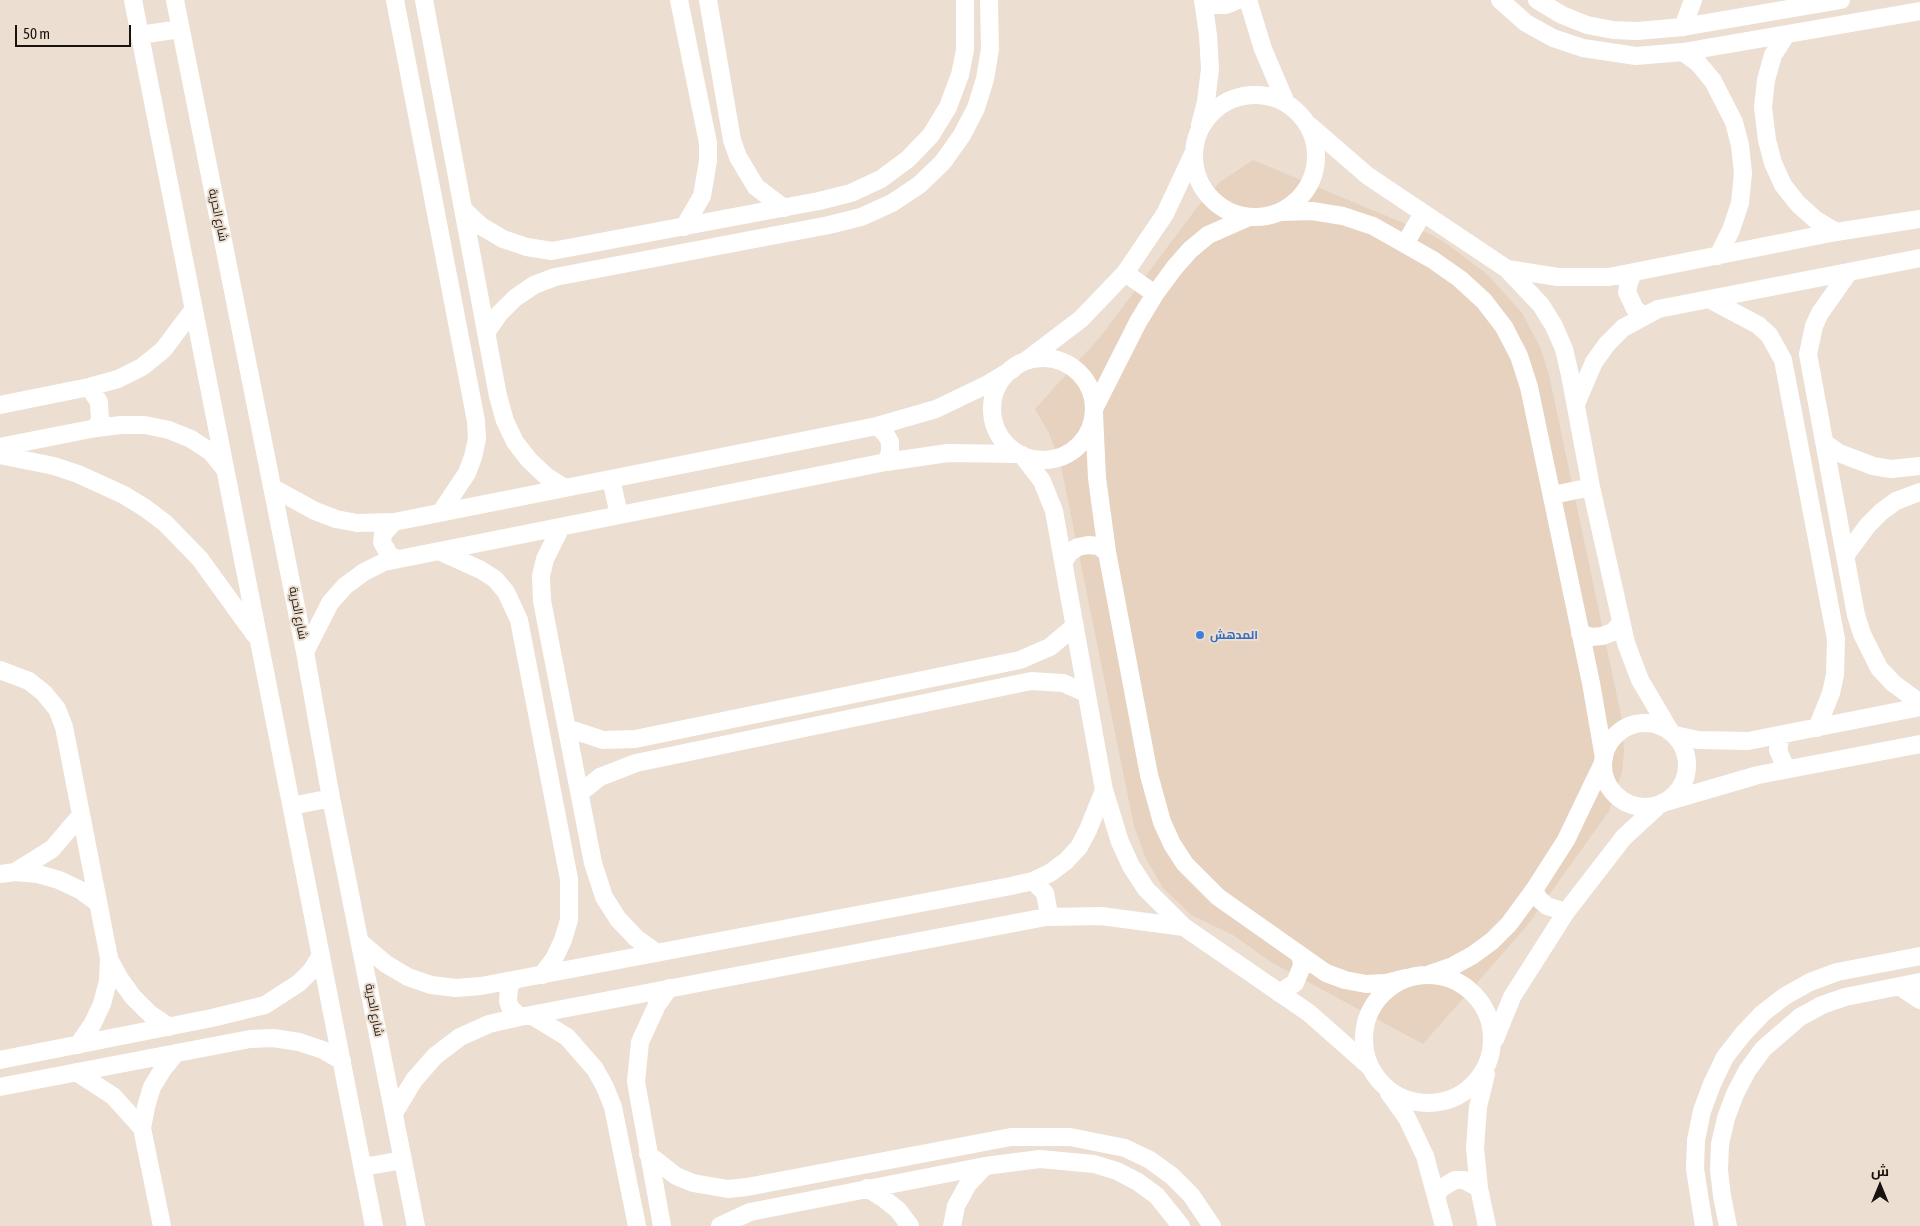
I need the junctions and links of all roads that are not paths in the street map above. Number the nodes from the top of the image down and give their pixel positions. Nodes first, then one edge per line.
1 (133, 0) edge
2 (174, 0) edge
3 (395, 0) edge
4 (424, 0) edge
5 (439, 0) edge
6 (965, 0) edge
7 (989, 0) edge
8 (1238, 0) edge
9 (1248, 0) edge
10 (1500, 0) edge
11 (1537, 0) edge
12 (1693, 0) edge
13 (696, 1) edge
14 (1203, 1) edge
15 (1832, 2) edge
16 (1763, 6) edge
17 (1920, 11) edge
18 (427, 18) junction
19 (1683, 27) junction
20 (1828, 28) junction
21 (180, 29) junction
22 (1613, 30) junction
23 (140, 35) junction
24 (1786, 35) junction
25 (1683, 52) junction
26 (1613, 54) junction
27 (1286, 102) junction
28 (1309, 125) junction
29 (1197, 135) junction
30 (732, 140) junction
31 (1767, 140) junction
32 (708, 143) junction
33 (1740, 145) junction
34 (1194, 154) junction
35 (784, 208) junction
36 (463, 209) junction
37 (1280, 212) junction
38 (1423, 213) junction
39 (1249, 217) junction
40 (1920, 219) edge
41 (684, 227) junction
42 (1836, 232) junction
43 (1405, 244) junction
44 (552, 251) junction
45 (1718, 256) junction
46 (1920, 258) edge
47 (1507, 269) junction
48 (1850, 272) junction
49 (1125, 273) junction
50 (1633, 274) junction
51 (555, 277) junction
52 (1155, 294) junction
53 (1709, 299) junction
54 (194, 309) junction
55 (1643, 315) junction
56 (486, 333) junction
57 (1808, 354) junction
58 (1783, 360) junction
59 (1020, 364) junction
60 (90, 387) junction
61 (498, 396) junction
62 (474, 401) junction
63 (0, 405) edge
64 (1576, 405) junction
65 (1094, 410) junction
66 (877, 426) junction
67 (96, 428) junction
68 (1825, 443) junction
69 (0, 447) edge
70 (0, 455) edge
71 (1021, 455) junction
72 (886, 462) junction
73 (1914, 467) edge
74 (225, 469) junction
75 (611, 479) junction
76 (273, 488) junction
77 (566, 488) junction
78 (1591, 488) junction
79 (1916, 492) edge
80 (1553, 495) junction
81 (441, 512) junction
82 (619, 515) junction
83 (394, 522) junction
84 (560, 527) junction
85 (439, 551) junction
86 (1107, 552) junction
87 (1846, 556) junction
88 (398, 559) junction
89 (1064, 561) junction
90 (542, 601) junction
91 (515, 607) junction
92 (1620, 624) junction
93 (1075, 626) junction
94 (1580, 633) junction
95 (1862, 634) junction
96 (1836, 639) junction
97 (259, 641) junction
98 (305, 652) junction
99 (0, 670) edge
100 (1086, 693) junction
101 (1920, 703) edge
102 (1920, 707) edge
103 (567, 728) junction
104 (1817, 728) junction
105 (1672, 733) junction
106 (1781, 735) junction
107 (1920, 744) edge
108 (1603, 761) junction
109 (1790, 768) junction
110 (1104, 790) junction
111 (580, 793) junction
112 (331, 798) junction
113 (1661, 804) junction
114 (292, 806) junction
115 (80, 815) junction
116 (7, 873) edge
117 (595, 873) junction
118 (569, 879) junction
119 (1033, 881) junction
120 (1534, 890) junction
121 (98, 903) junction
122 (1566, 912) junction
123 (1046, 917) junction
124 (1184, 927) junction
125 (361, 943) junction
126 (657, 953) junction
127 (321, 955) junction
128 (1920, 956) edge
129 (1301, 957) junction
130 (109, 958) junction
131 (1427, 974) junction
132 (542, 976) junction
133 (1406, 978) junction
134 (512, 982) junction
135 (1920, 982) edge
136 (1900, 986) junction
137 (669, 988) junction
138 (1279, 993) junction
139 (1920, 1000) edge
140 (526, 1016) junction
141 (212, 1018) junction
142 (169, 1027) junction
143 (1743, 1034) junction
144 (1493, 1044) junction
145 (78, 1045) junction
146 (216, 1045) junction
147 (1763, 1050) junction
148 (176, 1053) junction
149 (0, 1060) edge
150 (342, 1061) junction
151 (1488, 1065) junction
152 (1369, 1066) junction
153 (76, 1072) junction
154 (1381, 1084) junction
155 (0, 1087) edge
156 (638, 1102) junction
157 (613, 1107) junction
158 (394, 1113) junction
159 (142, 1128) junction
160 (1099, 1141) junction
161 (648, 1154) junction
162 (404, 1160) junction
163 (1094, 1164) junction
164 (985, 1166) junction
165 (363, 1167) junction
166 (746, 1187) junction
167 (867, 1188) junction
168 (1479, 1188) junction
169 (1437, 1196) junction
170 (750, 1212) junction
171 (160, 1225) edge
172 (1727, 1225) edge
173 (374, 1226) edge
174 (416, 1226) edge
175 (637, 1226) edge
176 (662, 1226) edge
177 (720, 1226) edge
178 (910, 1226) edge
179 (952, 1226) edge
180 (1181, 1226) edge
181 (1212, 1226) edge
182 (1444, 1226) edge
183 (1488, 1226) edge
184 (1704, 1226) edge

1 - 23 street
2 - 21 street, شارع الحرية
3 - 62 street
4 - 18 street
5 - 18 street
6 - 35 street
7 - 51 street
8 - 14 street
9 - 27 street
10 - 26 street
11 - 22 street
12 - 19 street
13 - 30 street
13 - 32 street
14 - 29 street
15 - 16 street
15 - 20 street
16 - 19 street
17 - 20 street
18 - 36 street
19 - 22 street
20 - 24 street
21 - 23 street
21 - 76 street, شارع الحرية
22 - 26 street
23 - 54 street
24 - 25 street
24 - 31 street
25 - 26 street
25 - 33 street
27 - 28 street
27 - 29 street
28 - 37 street
28 - 38 street
29 - 34 street
30 - 32 street
30 - 35 street
31 - 33 street
31 - 42 street
32 - 41 street
33 - 45 street
34 - 39 street
34 - 49 street
35 - 41 street
36 - 44 street
36 - 56 street
37 - 39 street
37 - 43 street
38 - 43 street
38 - 47 street
39 - 52 street
40 - 42 street
41 - 44 street
42 - 45 street
43 - 80 street
44 - 51 street
45 - 50 street
46 - 48 street
47 - 50 street
47 - 64 street
48 - 53 street
48 - 57 street
49 - 52 street
49 - 59 street
50 - 55 street
51 - 56 street
52 - 65 street
53 - 55 street
53 - 58 street
54 - 60 street
54 - 74 street
55 - 64 street
56 - 61 street
57 - 58 street
57 - 68 street
58 - 96 street
59 - 65 street
59 - 66 street
59 - 71 street
60 - 63 street
60 - 67 street
61 - 62 street
61 - 77 street
62 - 81 street
64 - 78 street
65 - 71 street
65 - 86 street
66 - 72 street
66 - 75 street
67 - 69 street
67 - 74 street
68 - 73 street
68 - 87 street
70 - 97 street
71 - 72 street
71 - 89 street
72 - 82 street
73 - 79 street
74 - 97 street
75 - 77 street
75 - 82 street
76 - 83 street
76 - 98 street, شارع الحرية
77 - 81 street
78 - 80 street
78 - 92 street
79 - 87 street
80 - 94 street
81 - 83 street
82 - 84 street
83 - 88 street
84 - 85 street
84 - 90 street
85 - 88 street
85 - 91 street
86 - 89 street
86 - 129 street
87 - 95 street
88 - 98 street
89 - 93 street
90 - 91 street
90 - 103 street
91 - 118 street
92 - 94 street
92 - 105 street
93 - 100 street
93 - 103 street
94 - 108 street
95 - 96 street
95 - 101 street
96 - 104 street
97 - 114 street
98 - 112 street, شارع الحرية
99 - 115 street
100 - 110 street
100 - 111 street
102 - 104 street
103 - 111 street
104 - 106 street
105 - 106 street
105 - 108 street
105 - 113 street
106 - 109 street
107 - 109 street
108 - 113 street
108 - 120 street
109 - 113 street
110 - 119 street
110 - 124 street
111 - 117 street
112 - 114 street
112 - 125 street, شارع الحرية
113 - 122 street
114 - 127 street
115 - 116 street
115 - 121 street
116 - 121 street
117 - 118 street
117 - 126 street
118 - 132 street
119 - 123 street
119 - 126 street
120 - 122 street
120 - 131 street
121 - 130 street
122 - 144 street
123 - 124 street
123 - 137 street
124 - 138 street
125 - 134 street
125 - 158 street, شارع الحرية
126 - 132 street
127 - 141 street
127 - 150 street
128 - 143 street
129 - 133 street
129 - 138 street
130 - 142 street
130 - 145 street
131 - 133 street
131 - 144 street
132 - 134 street
133 - 152 street
134 - 140 street
135 - 136 street
136 - 139 street
136 - 147 street
137 - 140 street
137 - 156 street
138 - 152 street
140 - 157 street
140 - 158 street
141 - 142 street
141 - 146 street
142 - 145 street
143 - 147 street
143 - 184 street
144 - 151 street
145 - 149 street
146 - 148 street
146 - 150 street
147 - 172 street
148 - 153 street
148 - 159 street
150 - 165 street
151 - 154 street
151 - 168 street
152 - 154 street
153 - 155 street
153 - 159 street
154 - 169 street
156 - 157 street
156 - 161 street
157 - 175 street
158 - 162 street, شارع الحرية
159 - 171 street
160 - 163 street
160 - 166 street
160 - 181 street
161 - 166 street
161 - 176 street
162 - 165 street
162 - 174 street, شارع الحرية
163 - 164 street
163 - 180 street
164 - 167 street
164 - 179 street
165 - 173 street
166 - 170 street
167 - 170 street
167 - 178 street
168 - 169 street
168 - 183 street
169 - 182 street
170 - 177 street

